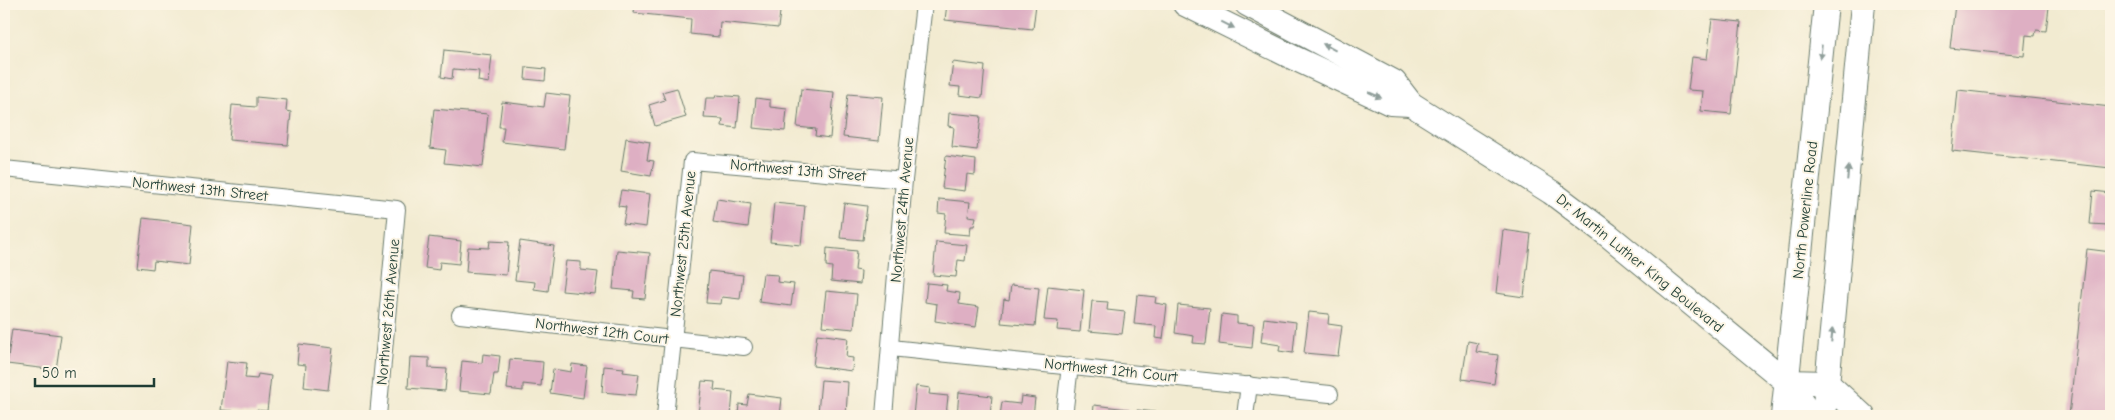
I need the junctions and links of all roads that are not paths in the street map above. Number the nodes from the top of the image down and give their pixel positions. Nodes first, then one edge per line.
1 (924, 4) edge
2 (1185, 4) edge
3 (1247, 4) edge
4 (1826, 4) edge
5 (1863, 4) edge
6 (1411, 104) junction
7 (692, 161) joint
8 (4, 169) edge
9 (904, 180) junction
10 (397, 208) joint
11 (460, 315) dead end
12 (672, 340) junction
13 (744, 347) dead end
14 (891, 348) junction
15 (1070, 366) junction
16 (1787, 382) junction
17 (1827, 383) junction
18 (1249, 385) junction
19 (1330, 394) dead end
20 (378, 416) edge
21 (665, 416) edge
22 (884, 416) edge
23 (1064, 416) edge
24 (1245, 416) edge
25 (1783, 416) edge
26 (1811, 416) edge
27 (1824, 416) edge
28 (1863, 416) edge

1 - 9 street, Northwest 24th Avenue
2 -> 6 main road, Dr. Martin Luther King Boulevard
6 -> 3 main road, Dr. Martin Luther King Boulevard
4 -> 16 main road, North Powerline Road
17 -> 5 main road
6 - 16 main road, Dr. Martin Luther King Boulevard
7 - 9 street, Northwest 13th Street
7 - 12 street, Northwest 25th Avenue
8 - 10 street, Northwest 13th Street
9 - 14 street, Northwest 24th Avenue
10 - 20 street, Northwest 26th Avenue
11 - 12 street, Northwest 12th Court
12 - 13 street, Northwest 12th Court
12 - 21 street, Northwest 25th Avenue
14 - 15 street, Northwest 12th Court
14 - 22 street, Northwest 24th Avenue
15 - 18 street, Northwest 12th Court
15 - 23 street
16 - 17 main road
16 - 25 main road, North Powerline Road
16 - 26 main road, Dr. Martin Luther King Boulevard
17 - 27 main road
17 - 28 main road
18 - 19 street, Northwest 12th Court
18 - 24 street

